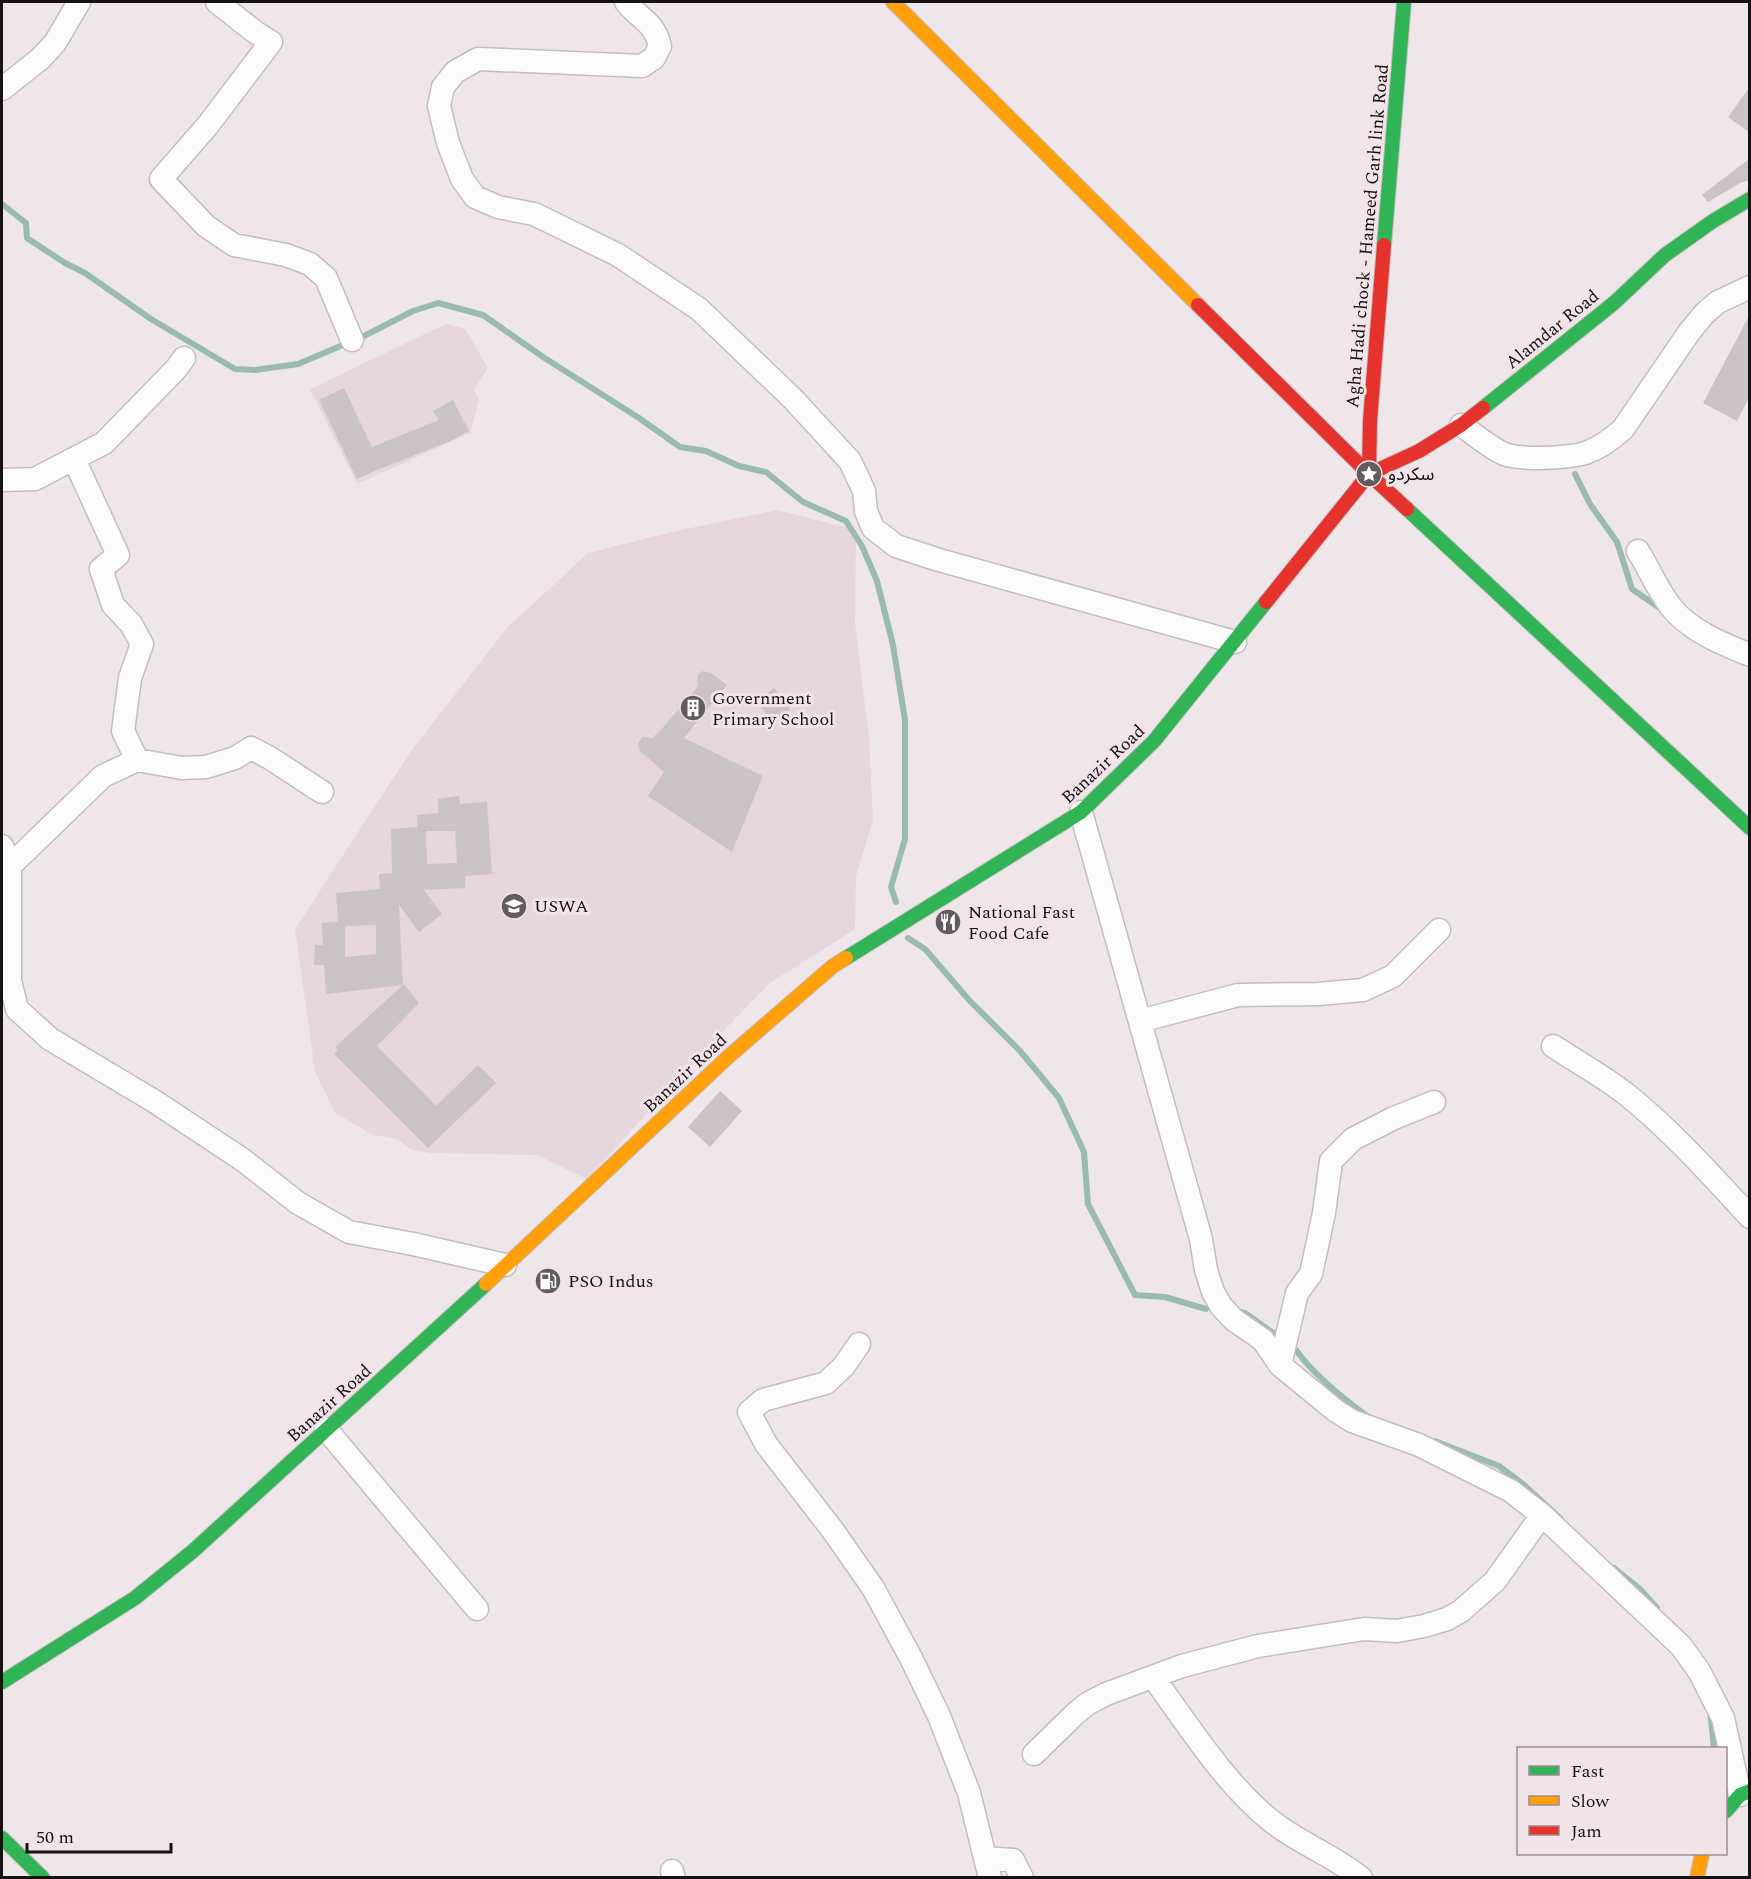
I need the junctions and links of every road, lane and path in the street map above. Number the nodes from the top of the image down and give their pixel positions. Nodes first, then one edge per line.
1 (79, 2) edge
2 (217, 2) edge
3 (626, 2) edge
4 (893, 2) edge
5 (1404, 2) edge
6 (2, 89) edge
7 (1749, 199) edge
8 (1749, 287) edge
9 (352, 340) dead end
10 (184, 358) dead end
11 (1461, 425) junction
12 (74, 459) junction
13 (1369, 474) junction
14 (2, 480) edge
15 (1638, 551) dead end
16 (1235, 642) junction
17 (1749, 655) edge
18 (137, 760) junction
19 (322, 792) dead end
20 (1081, 812) junction
21 (1749, 828) edge
22 (6, 856) edge
23 (1439, 930) dead end
24 (1140, 1021) junction
25 (1553, 1046) dead end
26 (1434, 1102) dead end
27 (1749, 1217) edge
28 (505, 1265) junction
29 (859, 1344) dead end
30 (1280, 1365) junction
31 (326, 1429) junction
32 (1542, 1515) junction
33 (477, 1609) dead end
34 (1153, 1677) junction
35 (2, 1682) edge
36 (1034, 1754) dead end
37 (1738, 1799) edge
38 (2, 1838) edge
39 (1702, 1855) edge
40 (987, 1868) edge
41 (44, 1878) edge
42 (1022, 1878) edge
43 (1360, 1878) edge
44 (1697, 1878) edge

1 - 6 street
2 - 9 street
3 - 16 street
4 - 13 main road
5 - 13 main road, Agha Hadi chock - Hameed Garh link Road
7 - 11 main road, Alamdar Road
8 - 11 street
10 - 12 street
11 - 13 main road, Alamdar Road
12 - 14 street
12 - 18 street
13 - 16 main road, Banazir Road
13 - 21 main road
15 - 17 street
16 - 20 main road, Banazir Road
18 - 19 street
18 - 22 street
20 - 24 street
20 - 28 main road, Banazir Road
22 - 28 street
23 - 24 street
24 - 30 street
25 - 27 street
26 - 30 street
28 - 31 main road, Banazir Road
29 - 40 street
30 - 32 street
31 - 33 street
31 - 35 main road, Banazir Road
32 - 34 street
32 - 37 street
34 - 36 street
34 - 43 street
38 - 41 main road
39 - 44 main road
40 - 42 street

